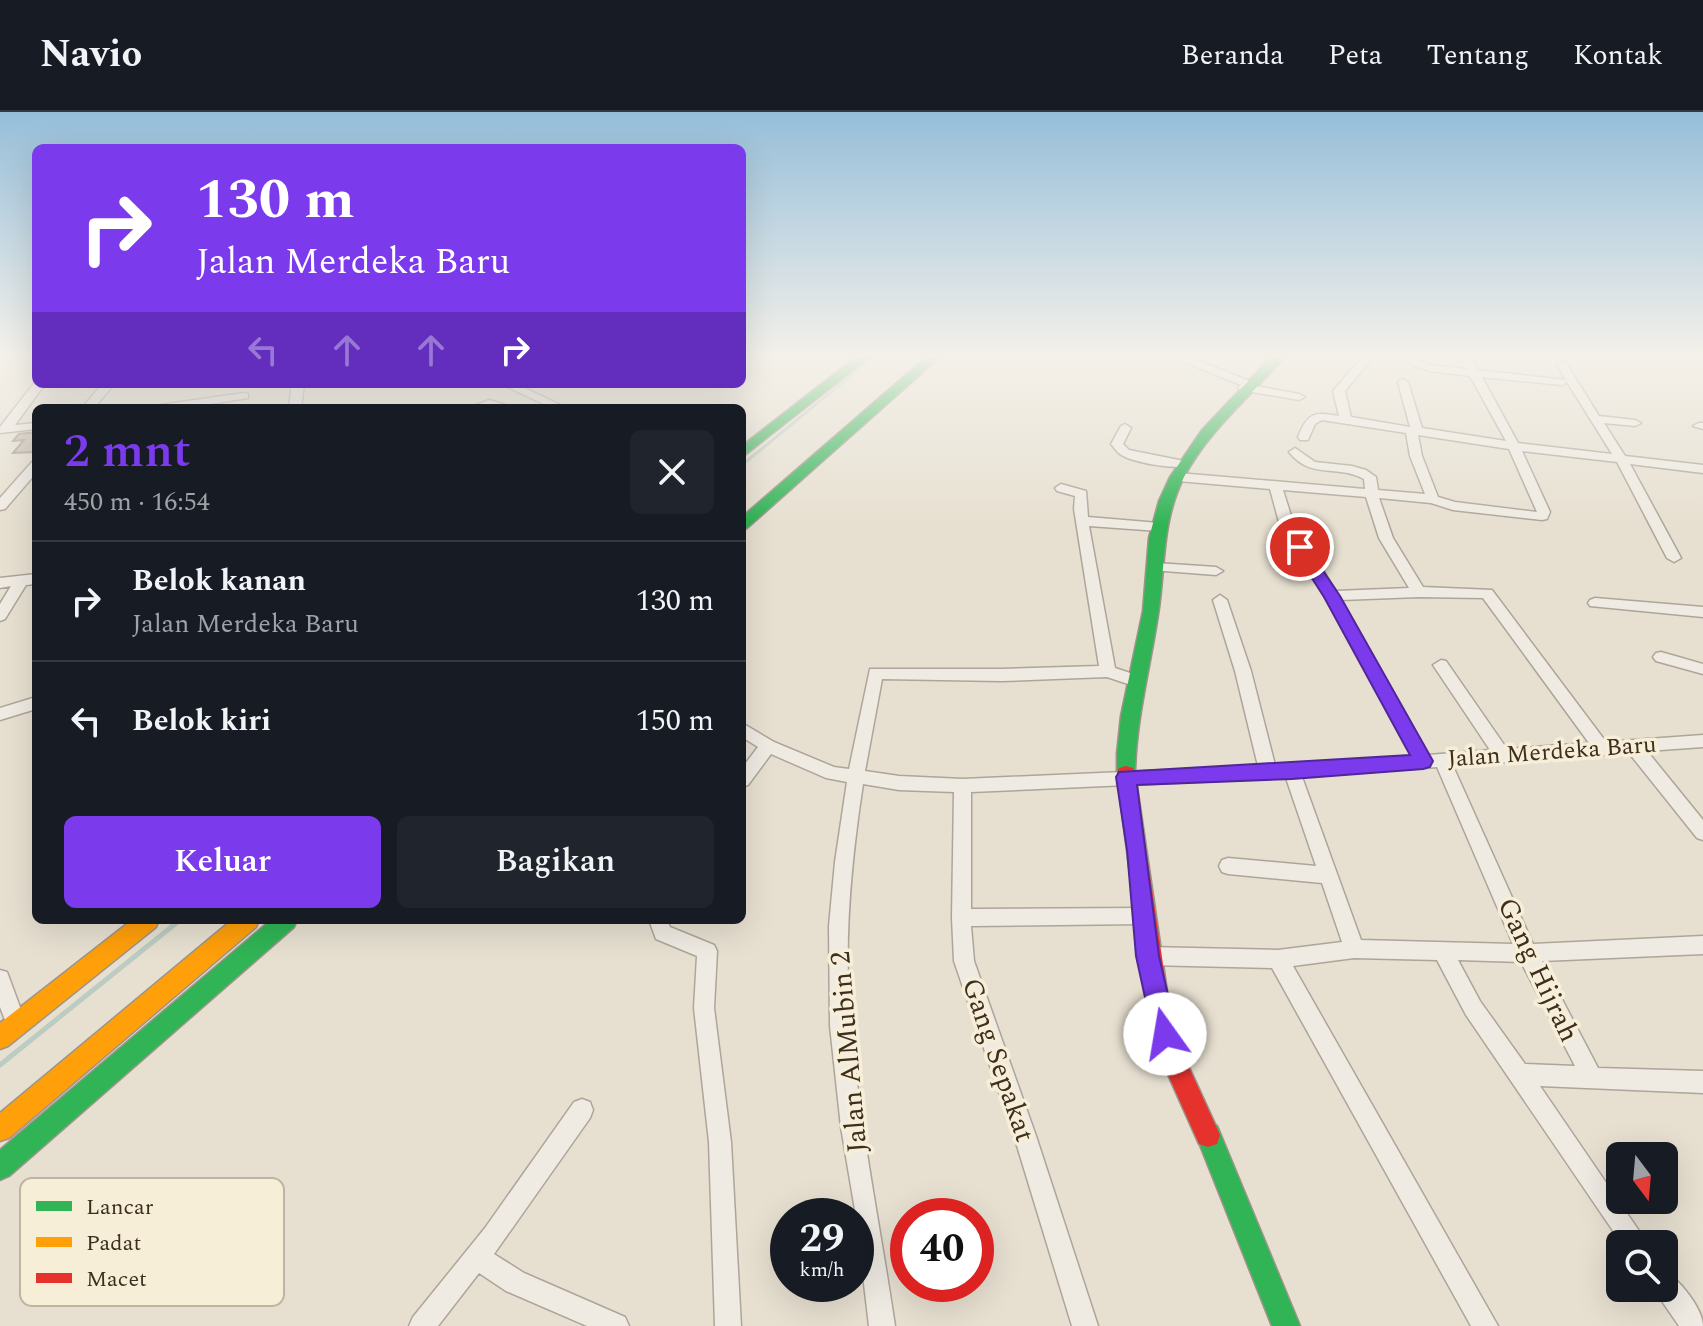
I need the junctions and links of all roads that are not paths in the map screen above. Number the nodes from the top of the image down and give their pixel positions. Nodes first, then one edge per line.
1 (17, 412) edge
2 (794, 412) edge
3 (849, 412) edge
4 (871, 412) edge
5 (1227, 412) edge
6 (1344, 412) edge
7 (1410, 412) edge
8 (1495, 412) edge
9 (1592, 412) edge
10 (1597, 419) junction
11 (1346, 420) junction
12 (1635, 423) dead end
13 (32, 426) edge
14 (1125, 428) dead end
15 (3, 430) edge
16 (1414, 430) junction
17 (1304, 437) dead end
18 (1512, 446) junction
19 (746, 450) edge
20 (1295, 452) dead end
21 (1622, 461) junction
22 (32, 469) edge
23 (1703, 469) edge
24 (1181, 471) junction
25 (20, 481) junction
26 (0, 483) edge
27 (1276, 487) junction
28 (1061, 488) dead end
29 (1371, 494) junction
30 (746, 499) edge
31 (1433, 499) junction
32 (0, 506) edge
33 (746, 521) edge
34 (1082, 521) junction
35 (1159, 527) junction
36 (1674, 558) dead end
37 (1156, 567) junction
38 (1216, 571) dead end
39 (28, 579) edge
40 (0, 583) edge
41 (1419, 592) junction
42 (1332, 596) junction
43 (1220, 600) dead end
44 (1595, 603) dead end
45 (1703, 612) edge
46 (0, 616) edge
47 (1661, 657) dead end
48 (1441, 665) dead end
49 (1703, 669) edge
50 (1108, 671) junction
51 (1137, 681) junction
52 (32, 704) edge
53 (0, 714) edge
54 (746, 732) edge
55 (1703, 741) edge
56 (768, 746) junction
57 (1633, 746) junction
58 (1602, 748) junction
59 (1502, 755) junction
60 (1433, 761) junction
61 (1268, 771) junction
62 (1292, 771) junction
63 (746, 775) edge
64 (1126, 777) junction
65 (855, 778) junction
66 (963, 786) junction
67 (1703, 833) edge
68 (1228, 866) dead end
69 (1326, 875) junction
70 (1142, 916) junction
71 (961, 918) junction
72 (143, 924) edge
73 (243, 924) edge
74 (281, 924) edge
75 (660, 924) edge
76 (1703, 945) edge
77 (1354, 949) junction
78 (1442, 950) junction
79 (1527, 953) junction
80 (1148, 956) junction
81 (1278, 959) junction
82 (0, 979) edge
83 (8, 1032) edge
84 (1521, 1075) junction
85 (1591, 1076) junction
86 (1703, 1083) edge
87 (582, 1110) dead end
88 (0, 1129) edge
89 (0, 1137) edge
90 (15, 1154) junction
91 (0, 1167) edge
92 (1626, 1230) edge
93 (476, 1257) junction
94 (1677, 1302) edge
95 (422, 1326) edge
96 (616, 1326) edge
97 (728, 1326) edge
98 (882, 1326) edge
99 (1085, 1326) edge
100 (1286, 1326) edge
101 (1485, 1326) edge
102 (1694, 1326) edge

1 - 15 street
2 - 19 main road
3 - 30 main road
4 - 33 main road
5 - 24 main road
6 - 11 street
7 - 16 street
8 - 18 street
9 - 10 street
10 - 12 street
10 - 21 street
11 - 16 street
11 - 17 street
13 - 15 street
14 - 24 street
16 - 18 street
16 - 31 street
18 - 21 street
18 - 31 street
20 - 29 street
21 - 23 street
21 - 36 street
22 - 25 street
24 - 27 street
24 - 35 main road
25 - 26 street
25 - 32 street
27 - 29 street
27 - 42 street, Gang Hijrah
28 - 34 street
29 - 31 street
29 - 41 street
34 - 35 street
34 - 50 street
35 - 37 main road
37 - 38 street
37 - 51 main road
39 - 40 street
39 - 46 street
41 - 42 street
41 - 58 street
42 - 60 street, Gang Hijrah
43 - 61 street
44 - 45 street
47 - 49 street
48 - 59 street
50 - 51 street
50 - 65 street, Jalan AlMubin 2
51 - 64 main road
52 - 53 street
54 - 56 street, Jalan Merdeka Baru
55 - 57 street, Jalan Merdeka Baru
56 - 63 street
56 - 65 street, Jalan Merdeka Baru
57 - 58 street, Jalan Merdeka Baru
57 - 67 street
58 - 59 street, Jalan Merdeka Baru
59 - 60 street, Jalan Merdeka Baru
60 - 62 street, Jalan Merdeka Baru
60 - 79 street, Gang Hijrah
61 - 62 street, Jalan Merdeka Baru
61 - 64 street, Jalan Merdeka Baru
62 - 69 street
64 - 66 street, Jalan Merdeka Baru
64 - 70 main road
65 - 66 street, Jalan Merdeka Baru
65 - 98 street, Jalan AlMubin 2
66 - 71 street, Gang Sepakat
68 - 69 street
69 - 77 street
70 - 71 street
70 - 80 main road
71 - 99 street, Gang Sepakat
72 - 83 main road
73 - 88 main road
74 - 90 main road
75 - 97 street
76 - 79 street
77 - 78 street
77 - 81 street
78 - 79 street
78 - 84 street
79 - 85 street, Gang Hijrah
80 - 81 street
80 - 100 main road
81 - 101 street
82 - 83 street
84 - 85 street
84 - 92 street
85 - 86 street
87 - 93 street
89 - 90 main road
90 - 91 main road
93 - 95 street
93 - 96 street
94 - 102 street

